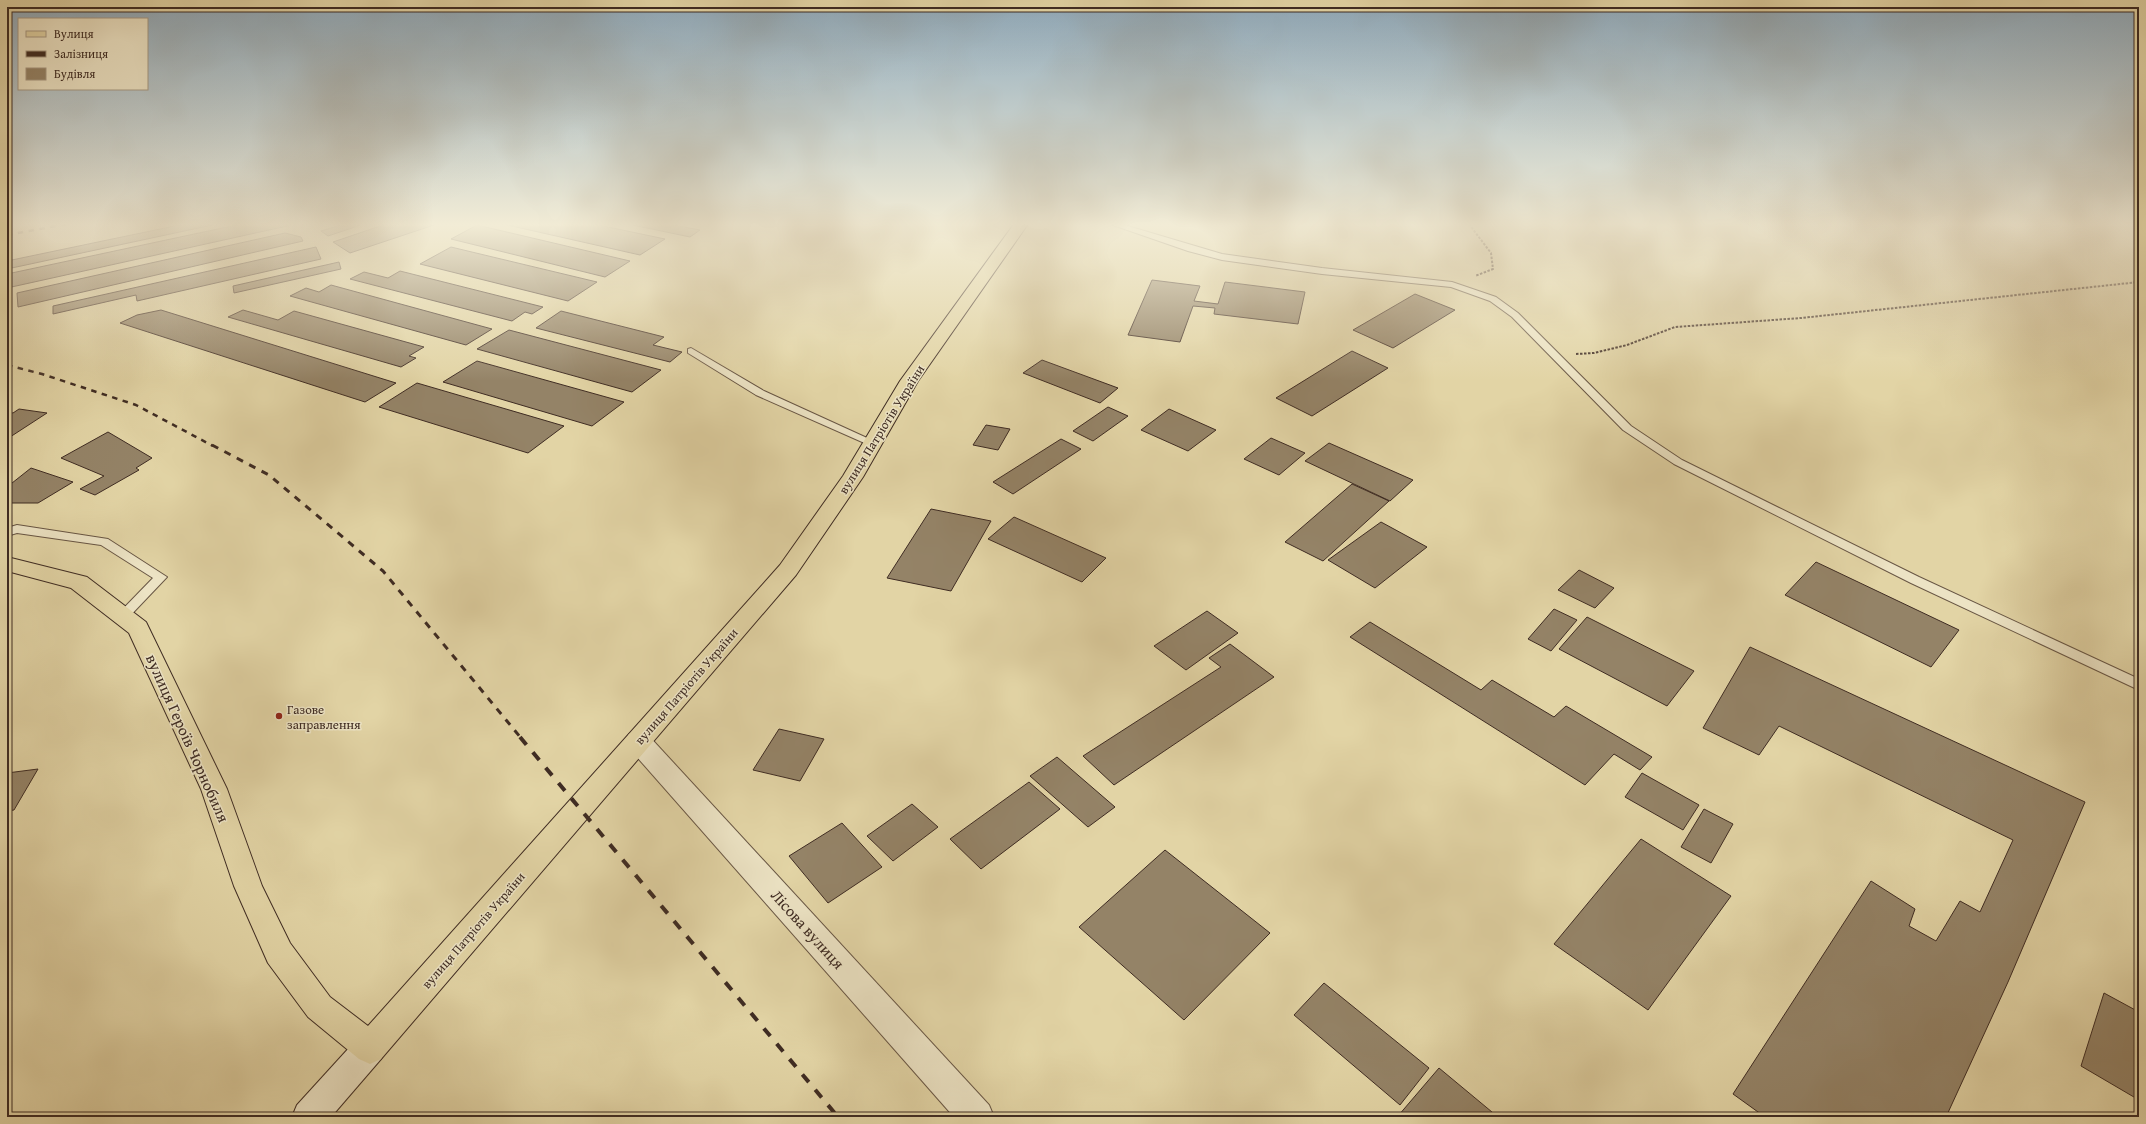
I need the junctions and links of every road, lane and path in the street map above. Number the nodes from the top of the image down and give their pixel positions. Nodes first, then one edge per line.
1 (984, 276) edge
2 (1373, 276) edge
3 (1474, 276) edge
4 (2139, 282) edge
5 (1452, 285) junction
6 (691, 352) dead end
7 (1553, 354) junction
8 (873, 443) junction
9 (7, 532) edge
10 (7, 564) edge
11 (123, 616) junction
12 (2139, 685) edge
13 (638, 741) junction
14 (370, 1048) junction
15 (309, 1117) edge
16 (977, 1117) edge

1 - 8 main road, вулиця Патріотів України
2 - 5 lane
3 - 5 path
4 - 7 path
5 - 7 lane
6 - 8 lane
7 - 12 lane
8 - 13 main road, вулиця Патріотів України
9 - 11 lane
10 - 11 main road, вулиця Героїв Чорнобиля
11 - 14 main road, вулиця Героїв Чорнобиля
13 - 14 main road, вулиця Патріотів України
13 - 16 street, Лісова вулиця
14 - 15 street, вулиця Патріотів України

